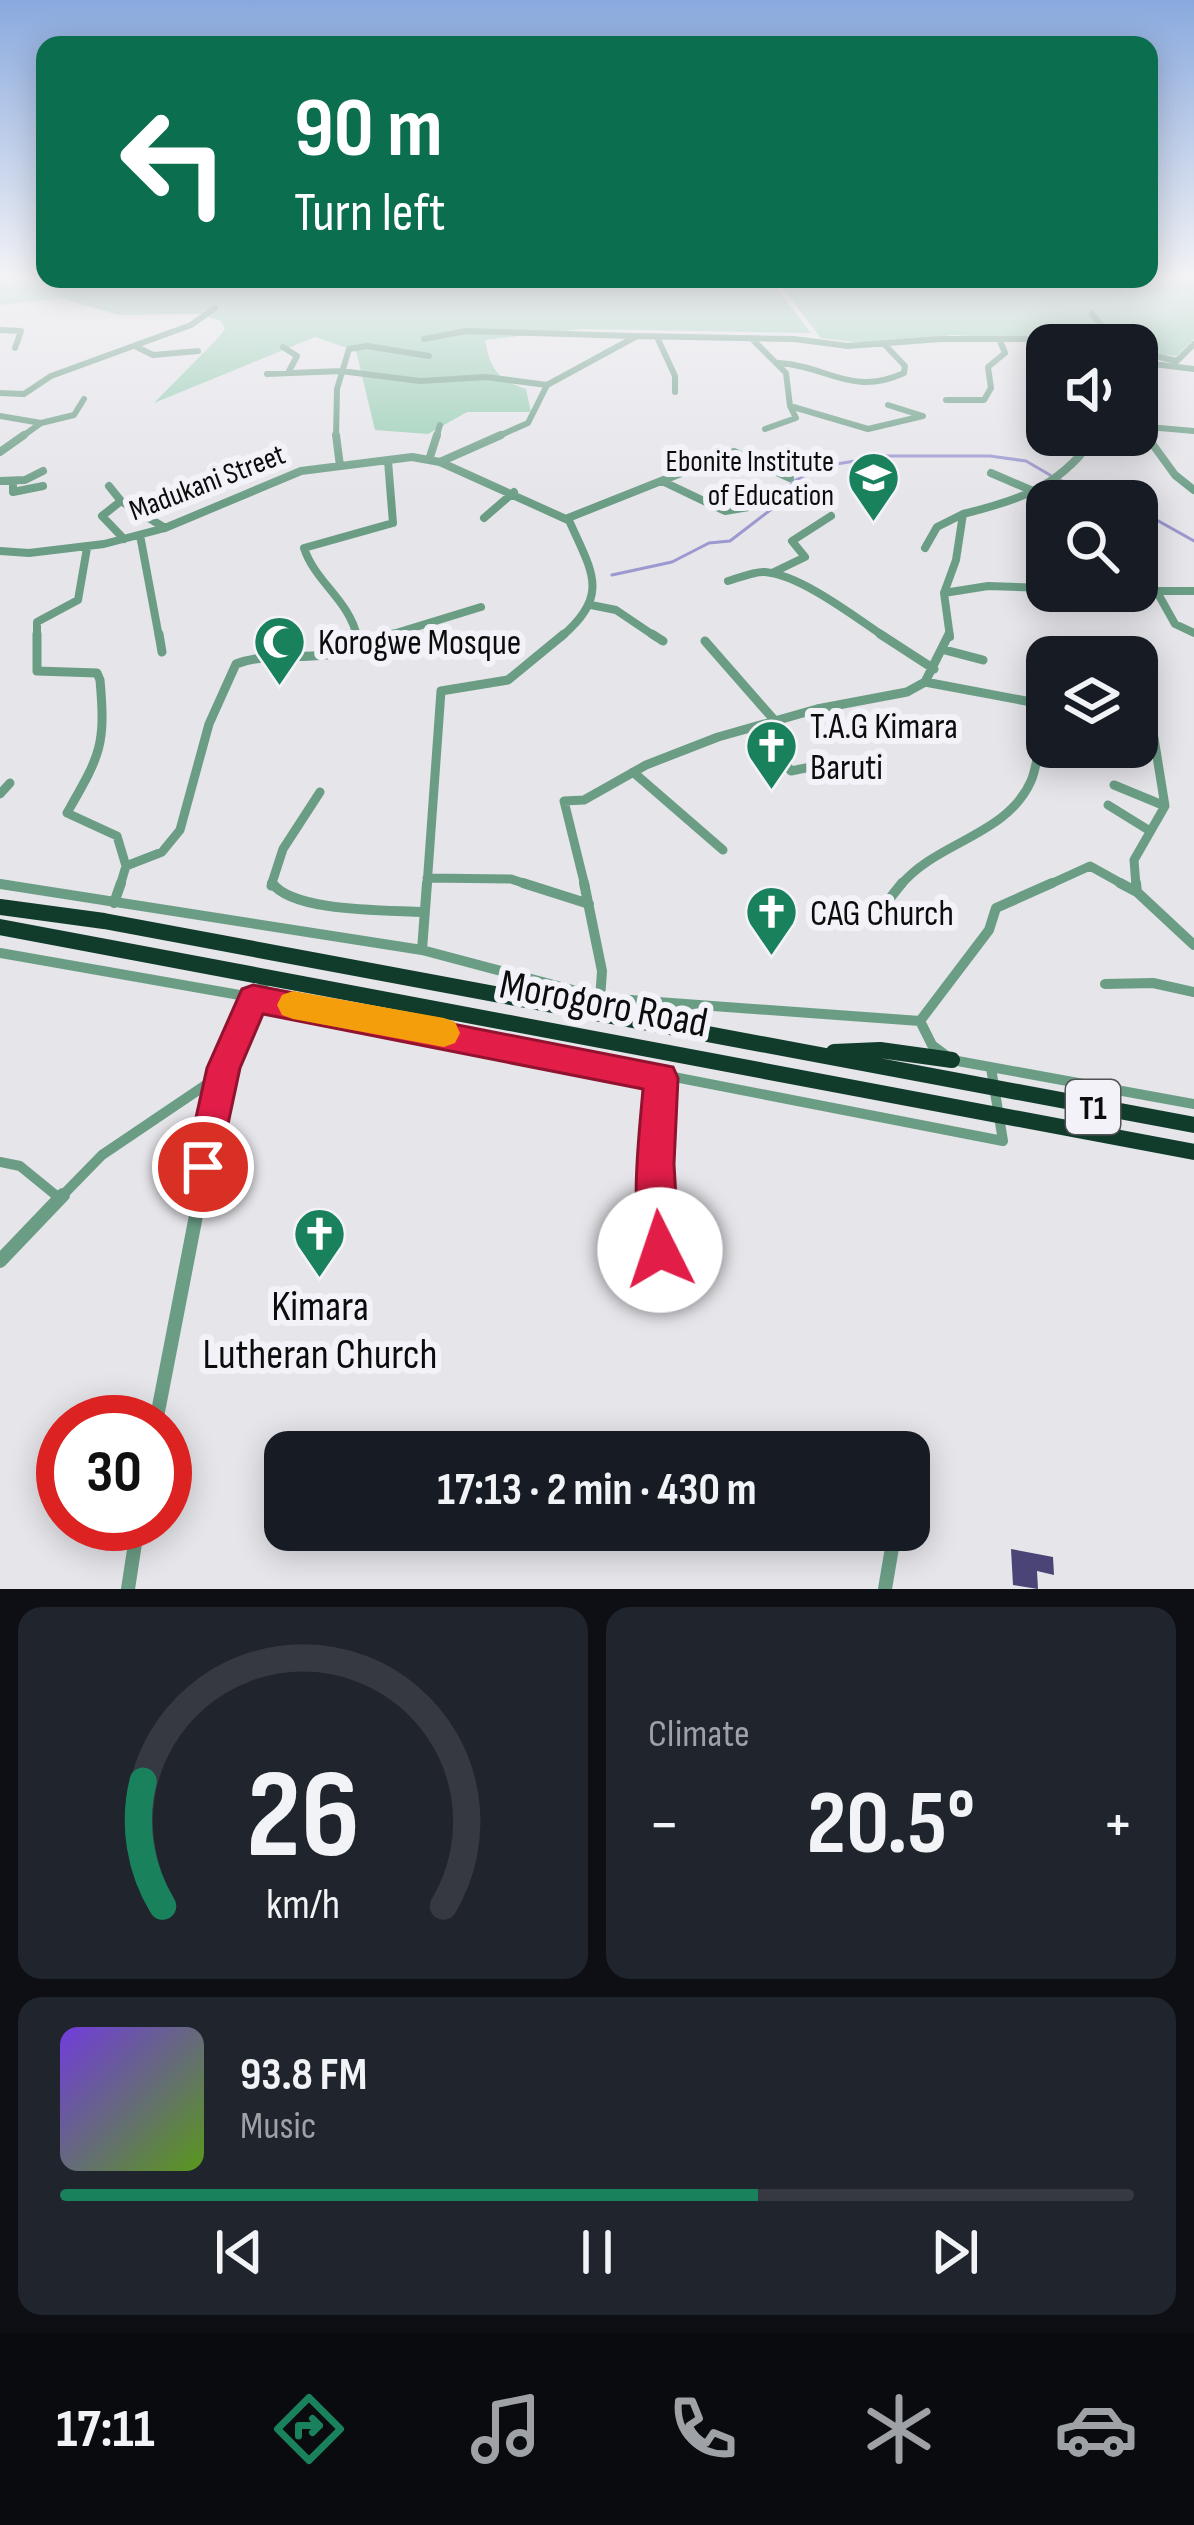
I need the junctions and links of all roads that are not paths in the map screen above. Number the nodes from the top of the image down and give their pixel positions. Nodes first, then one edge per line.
1 (117, 352) edge
2 (147, 352) edge
3 (185, 352) edge
4 (292, 352) edge
5 (348, 352) edge
6 (402, 352) edge
7 (605, 352) edge
8 (664, 352) edge
9 (766, 352) edge
10 (891, 352) edge
11 (1005, 352) edge
12 (1188, 352) edge
13 (430, 356) dead end
14 (1158, 359) edge
15 (778, 363) junction
16 (1158, 364) edge
17 (1178, 365) junction
18 (1194, 369) edge
19 (341, 371) junction
20 (288, 373) junction
21 (267, 374) dead end
22 (547, 385) junction
23 (675, 392) dead end
24 (0, 393) edge
25 (84, 399) dead end
26 (946, 400) dead end
27 (887, 405) dead end
28 (790, 406) junction
29 (0, 416) edge
30 (41, 423) junction
31 (440, 425) dead end
32 (765, 429) dead end
33 (1158, 429) edge
34 (1194, 431) edge
35 (0, 452) edge
36 (1158, 453) edge
37 (1081, 456) edge
38 (429, 460) junction
39 (388, 461) junction
40 (440, 462) junction
41 (340, 466) junction
42 (43, 471) dead end
43 (992, 472) dead end
44 (790, 478) dead end
45 (1049, 480) edge
46 (662, 481) junction
47 (0, 482) edge
48 (13, 483) junction
49 (43, 486) dead end
50 (109, 486) dead end
51 (1026, 488) edge
52 (1194, 490) edge
53 (514, 492) junction
54 (1026, 494) edge
55 (121, 500) junction
56 (767, 504) dead end
57 (963, 514) junction
58 (831, 516) dead end
59 (484, 518) dead end
60 (568, 520) junction
61 (165, 528) junction
62 (140, 535) junction
63 (124, 539) junction
64 (87, 548) junction
65 (925, 548) dead end
66 (0, 550) edge
67 (772, 573) junction
68 (728, 580) dead end
69 (1026, 587) edge
70 (1194, 591) edge
71 (1158, 592) edge
72 (944, 593) junction
73 (1158, 594) edge
74 (591, 605) junction
75 (481, 607) dead end
76 (1194, 634) edge
77 (663, 641) dead end
78 (705, 641) dead end
79 (359, 644) junction
80 (945, 650) junction
81 (162, 652) dead end
82 (983, 660) dead end
83 (934, 669) junction
84 (925, 682) junction
85 (1026, 702) edge
86 (776, 722) junction
87 (758, 727) junction
88 (1158, 761) edge
89 (825, 764) dead end
90 (1034, 768) edge
91 (633, 772) junction
92 (10, 783) dead end
93 (1114, 785) dead end
94 (320, 792) dead end
95 (0, 794) edge
96 (1108, 805) dead end
97 (1166, 806) junction
98 (1150, 831) junction
99 (723, 850) dead end
100 (126, 866) junction
101 (428, 878) junction
102 (0, 884) edge
103 (1137, 892) junction
104 (887, 902) dead end
105 (114, 903) junction
106 (589, 904) junction
107 (0, 907) edge
108 (422, 912) junction
109 (0, 927) edge
110 (1194, 944) edge
111 (422, 950) junction
112 (0, 953) edge
113 (267, 979) junction
114 (1105, 984) dead end
115 (1194, 992) edge
116 (253, 998) junction
117 (601, 1006) junction
118 (920, 1021) junction
119 (805, 1053) junction
120 (952, 1060) junction
121 (991, 1068) junction
122 (222, 1074) junction
123 (661, 1078) junction
124 (992, 1088) junction
125 (1194, 1104) edge
126 (995, 1112) junction
127 (1194, 1125) edge
128 (1194, 1152) edge
129 (0, 1162) edge
130 (58, 1197) junction
131 (0, 1261) edge
132 (663, 1286) dead end
133 (161, 1395) edge
134 (134, 1551) edge
135 (891, 1551) edge
136 (128, 1589) edge
137 (885, 1589) edge

1 - 24 street
2 - 3 street
4 - 20 street
5 - 19 street
6 - 13 street
7 - 22 street
8 - 23 street
9 - 15 street
10 - 15 street
11 - 26 street
12 - 17 street
14 - 17 street
15 - 28 street
16 - 17 street
17 - 18 street
19 - 20 street
19 - 22 street
19 - 41 street
20 - 21 street
22 - 40 street
25 - 30 street
27 - 28 street
28 - 32 street
29 - 30 street
30 - 35 street
31 - 38 street
33 - 34 street
36 - 52 street
37 - 45 street
38 - 39 street, Madukani Street
38 - 40 street, Madukani Street
39 - 41 street, Madukani Street
39 - 79 street
40 - 53 street, Madukani Street
41 - 61 street, Madukani Street
42 - 48 street
43 - 51 street
44 - 46 street
46 - 56 street
46 - 60 street
47 - 48 street
48 - 49 street
50 - 55 street
53 - 59 street
53 - 60 street, Madukani Street
54 - 57 street
55 - 61 street
55 - 63 street
57 - 65 street
57 - 72 street
58 - 67 street
60 - 74 street
61 - 62 street, Madukani Street
62 - 63 street, Madukani Street
62 - 81 street
63 - 64 street, Madukani Street
64 - 66 street, Madukani Street
64 - 100 street
67 - 68 street
67 - 83 street
69 - 72 street
70 - 71 street
72 - 80 street
73 - 76 street
74 - 77 street
74 - 101 street
75 - 79 street
78 - 86 street
79 - 100 street
80 - 82 street
80 - 83 street
83 - 84 street
84 - 85 street
84 - 86 street
86 - 87 street
87 - 89 street
87 - 91 street
88 - 97 street
90 - 104 street
91 - 99 street
91 - 106 street
92 - 95 street
93 - 97 street
94 - 108 street
96 - 98 street
97 - 98 street
98 - 103 street
100 - 105 street
101 - 106 street
101 - 108 street
102 - 105 street
103 - 110 street
103 - 118 street
105 - 111 street
106 - 117 street
107 - 117 highway, Morogoro Road / T1
108 - 111 street
109 - 113 highway, Morogoro Road / T1
111 - 117 street
112 - 116 street
113 - 116 street
113 - 126 highway, Morogoro Road / T1
114 - 115 street
116 - 122 street
116 - 123 street
117 - 118 street
117 - 119 highway, Morogoro Road / T1
118 - 120 street
119 - 120 highway
119 - 124 highway, Morogoro Road / T1
120 - 121 street
121 - 124 street
121 - 125 street
122 - 130 street
122 - 133 street
123 - 126 street
123 - 132 street
124 - 126 street
124 - 127 highway, Morogoro Road / T1
126 - 128 highway, Morogoro Road / T1
129 - 130 street
130 - 131 street
134 - 136 street
135 - 137 street

